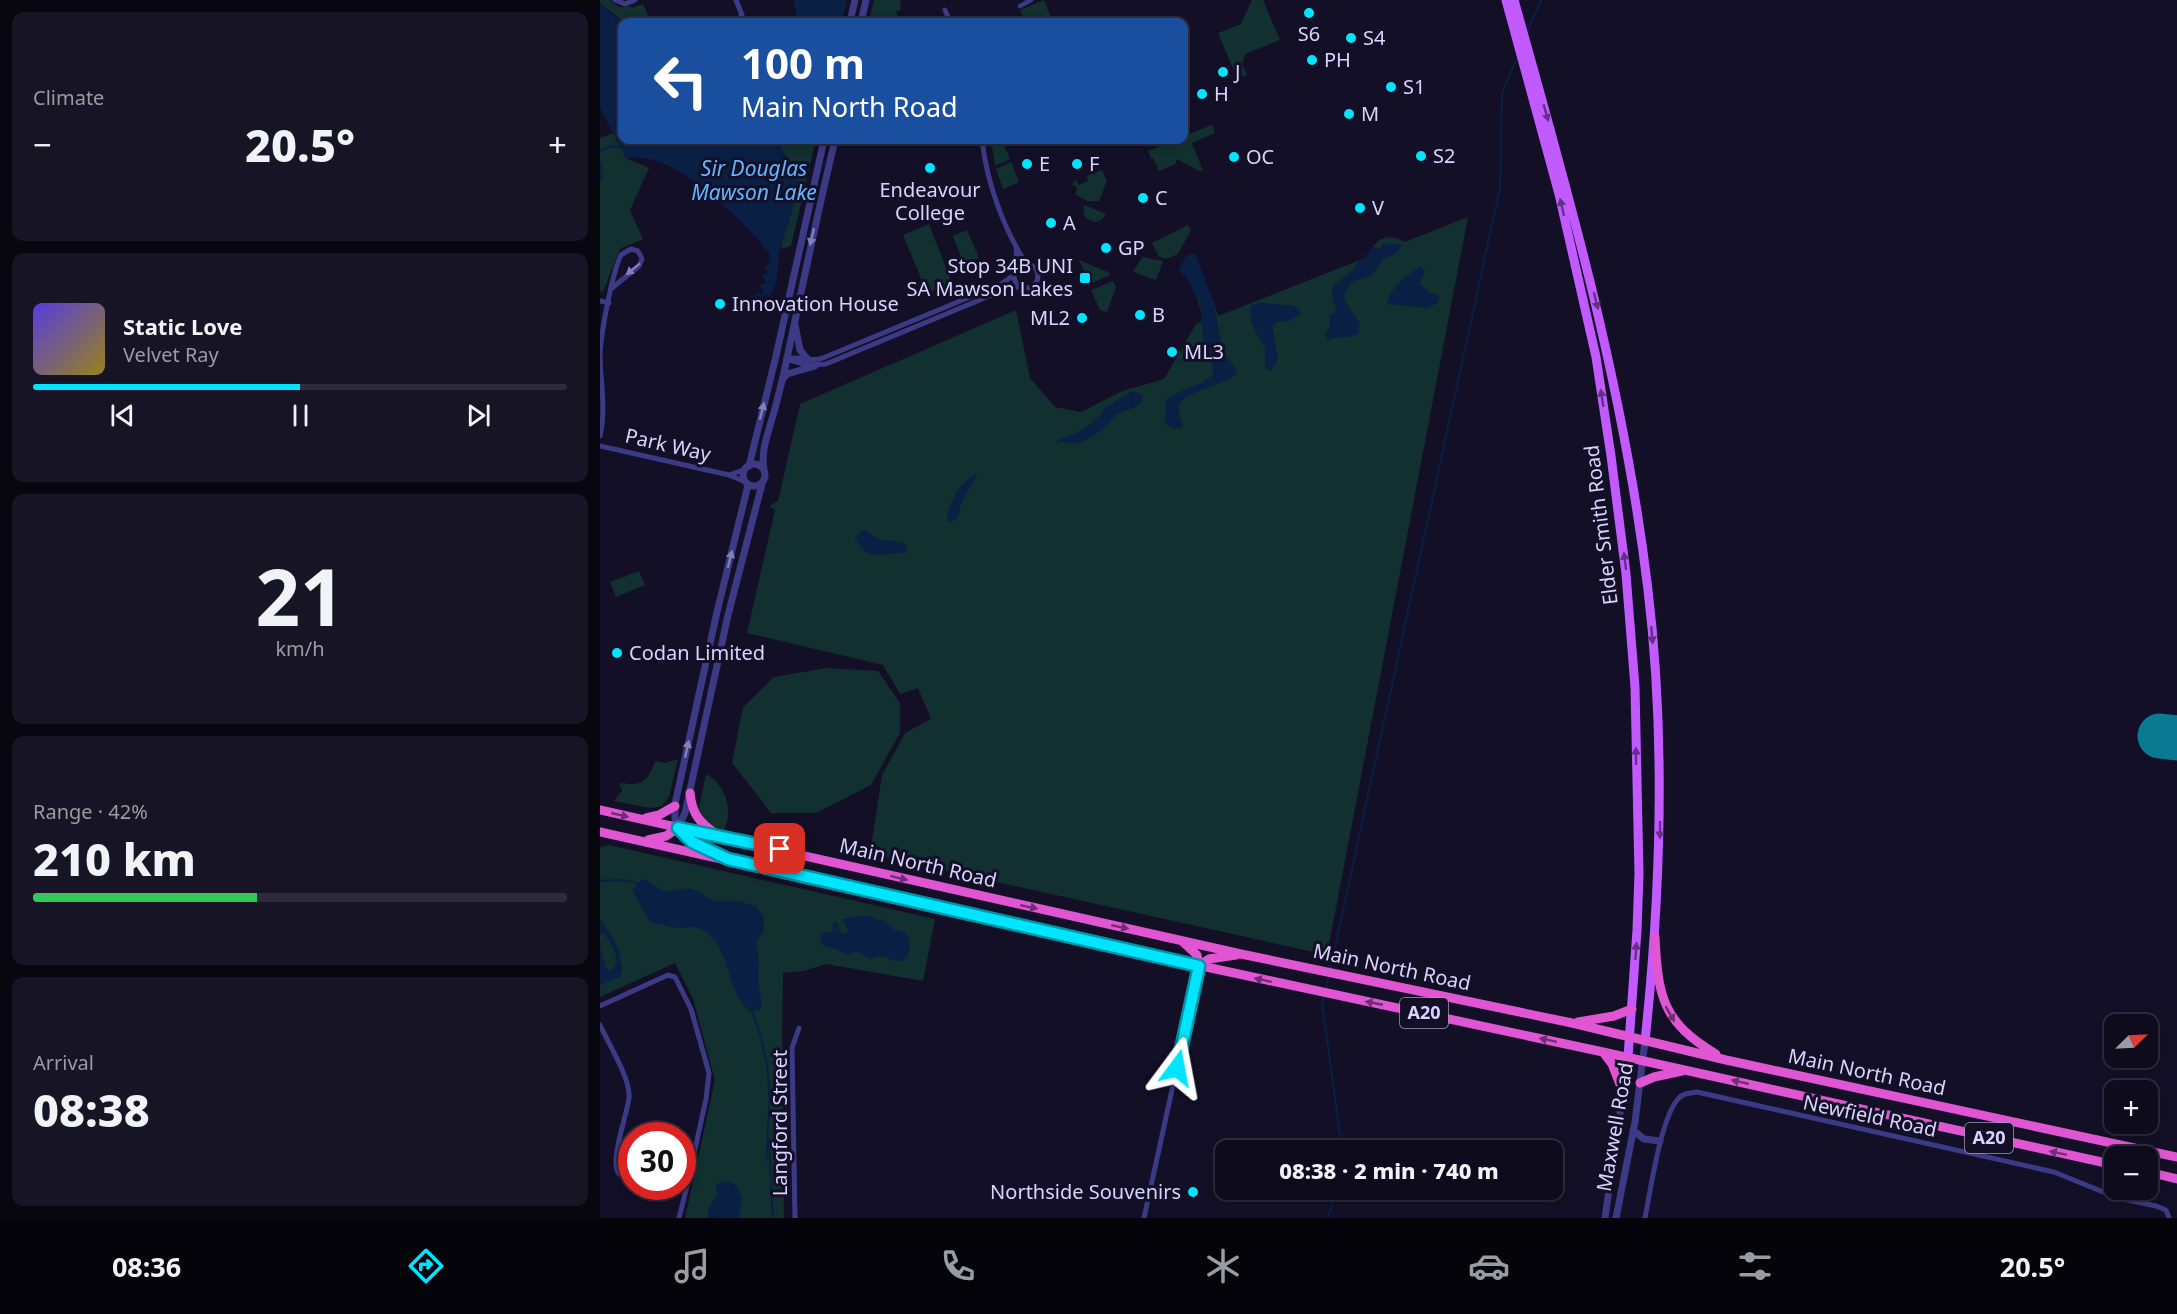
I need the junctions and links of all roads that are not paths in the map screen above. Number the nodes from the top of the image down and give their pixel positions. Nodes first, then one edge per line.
1 (615, 0) edge
2 (635, 0) edge
3 (736, 0) edge
4 (855, 0) edge
5 (866, 0) edge
6 (1031, 0) edge
7 (1506, 0) edge
8 (1514, 0) edge
9 (1020, 6) dead end
10 (945, 10) dead end
11 (739, 18) edge
12 (851, 18) edge
13 (862, 18) edge
14 (948, 18) edge
15 (823, 144) edge
16 (834, 144) edge
17 (983, 144) edge
18 (1016, 249) junction
19 (1026, 265) junction
20 (1018, 268) junction
21 (1014, 275) junction
22 (1021, 286) junction
23 (612, 288) junction
24 (600, 301) edge
25 (609, 303) junction
26 (794, 316) junction
27 (776, 356) junction
28 (786, 359) junction
29 (808, 360) junction
30 (815, 366) junction
31 (782, 380) junction
32 (600, 436) edge
33 (600, 446) edge
34 (1611, 456) junction
35 (747, 467) junction
36 (764, 471) junction
37 (1631, 473) junction
38 (729, 475) junction
39 (747, 483) junction
40 (762, 484) junction
41 (1616, 497) junction
42 (690, 793) junction
43 (675, 806) junction
44 (600, 810) edge
45 (641, 819) junction
46 (678, 828) junction
47 (600, 832) edge
48 (721, 836) junction
49 (639, 841) junction
50 (728, 859) junction
51 (1654, 937) junction
52 (1180, 940) junction
53 (1241, 954) junction
54 (1199, 966) junction
55 (600, 1006) edge
56 (1632, 1009) junction
57 (1572, 1023) junction
58 (600, 1025) edge
59 (799, 1028) dead end
60 (1630, 1037) junction
61 (1645, 1041) junction
62 (1603, 1052) junction
63 (1628, 1057) junction
64 (1643, 1060) junction
65 (1726, 1060) junction
66 (1684, 1070) junction
67 (1640, 1083) junction
68 (1624, 1095) junction
69 (624, 1122) edge
70 (1633, 1130) junction
71 (1660, 1141) junction
72 (696, 1144) edge
73 (618, 1150) edge
74 (2177, 1157) edge
75 (2104, 1163) edge
76 (1613, 1164) junction
77 (1626, 1167) junction
78 (618, 1172) edge
79 (2158, 1175) edge
80 (2177, 1179) edge
81 (684, 1200) edge
82 (679, 1218) edge
83 (795, 1218) edge
84 (1144, 1218) edge
85 (1605, 1218) edge
86 (1616, 1218) edge
87 (1645, 1218) edge
88 (2169, 1218) edge

1 - 2 street
3 - 11 street
4 - 12 street
5 - 13 street
6 - 9 street
34 -> 7 main road, Elder Smith Road
8 -> 37 main road, Elder Smith Road
10 - 14 street
15 - 27 street
16 -> 26 street
17 - 18 street
18 - 19 street
18 - 20 street
19 - 20 street
19 - 22 street
20 - 21 street
21 - 22 street
21 - 29 street
22 - 30 street
23 -> 23 street
23 - 25 street
24 - 25 street
25 - 32 street
26 - 28 street
26 - 29 street
27 - 28 street
35 -> 27 street
28 - 29 street
28 - 30 street
28 - 31 street
30 - 31 street
31 - 36 street
33 - 38 street, Park Way
34 - 37 main road
34 - 41 main road, Elder Smith Road
35 - 36 street
35 - 38 street, Park Way
35 - 39 street
36 - 40 street
37 - 41 main road
37 -> 51 main road, Elder Smith Road
38 - 39 street, Park Way
39 - 40 street
43 -> 39 street
40 - 42 street
56 -> 41 main road, Elder Smith Road
42 - 46 street
42 - 48 highway
43 - 45 highway
43 - 46 street
44 -> 45 highway, Main North Road / A20
45 - 46 highway, Main North Road / A20
46 - 48 highway, Main North Road / A20
46 - 49 highway
46 - 50 highway
47 - 49 highway, Main North Road / A20
48 -> 52 highway, Main North Road / A20
49 - 50 highway, Main North Road / A20
50 - 54 highway, Main North Road / A20
51 - 61 main road, Elder Smith Road
51 -> 65 highway
52 - 53 highway, Main North Road / A20
52 - 54 highway
53 - 54 highway
53 - 57 highway, Main North Road / A20
62 -> 54 highway, Main North Road / A20
54 - 84 street
55 - 72 street
56 - 57 highway
56 - 60 main road, Elder Smith Road
57 - 60 highway, Main North Road / A20
58 - 69 street
59 - 83 street, Langford Street
60 - 61 highway, Main North Road / A20
60 - 63 main road, Elder Smith Road
61 - 64 street, Maxwell Road
61 - 65 highway, Main North Road / A20
62 - 63 highway, Main North Road / A20
62 - 68 highway
63 - 64 highway, Main North Road / A20
63 - 68 street, Maxwell Road
64 - 66 highway, Main North Road / A20
64 - 67 street, Maxwell Road
65 - 74 highway, Main North Road / A20
66 - 67 highway
75 -> 66 highway, Main North Road / A20
67 - 70 street, Maxwell Road
68 - 76 street, Maxwell Road
70 - 71 street
70 - 77 street, Maxwell Road
71 - 87 street, Newfield Road
71 - 88 street, Newfield Road
73 - 78 street
76 - 77 street
76 - 85 street, Maxwell Road
77 - 86 street, Maxwell Road
79 - 80 highway
81 - 82 street

